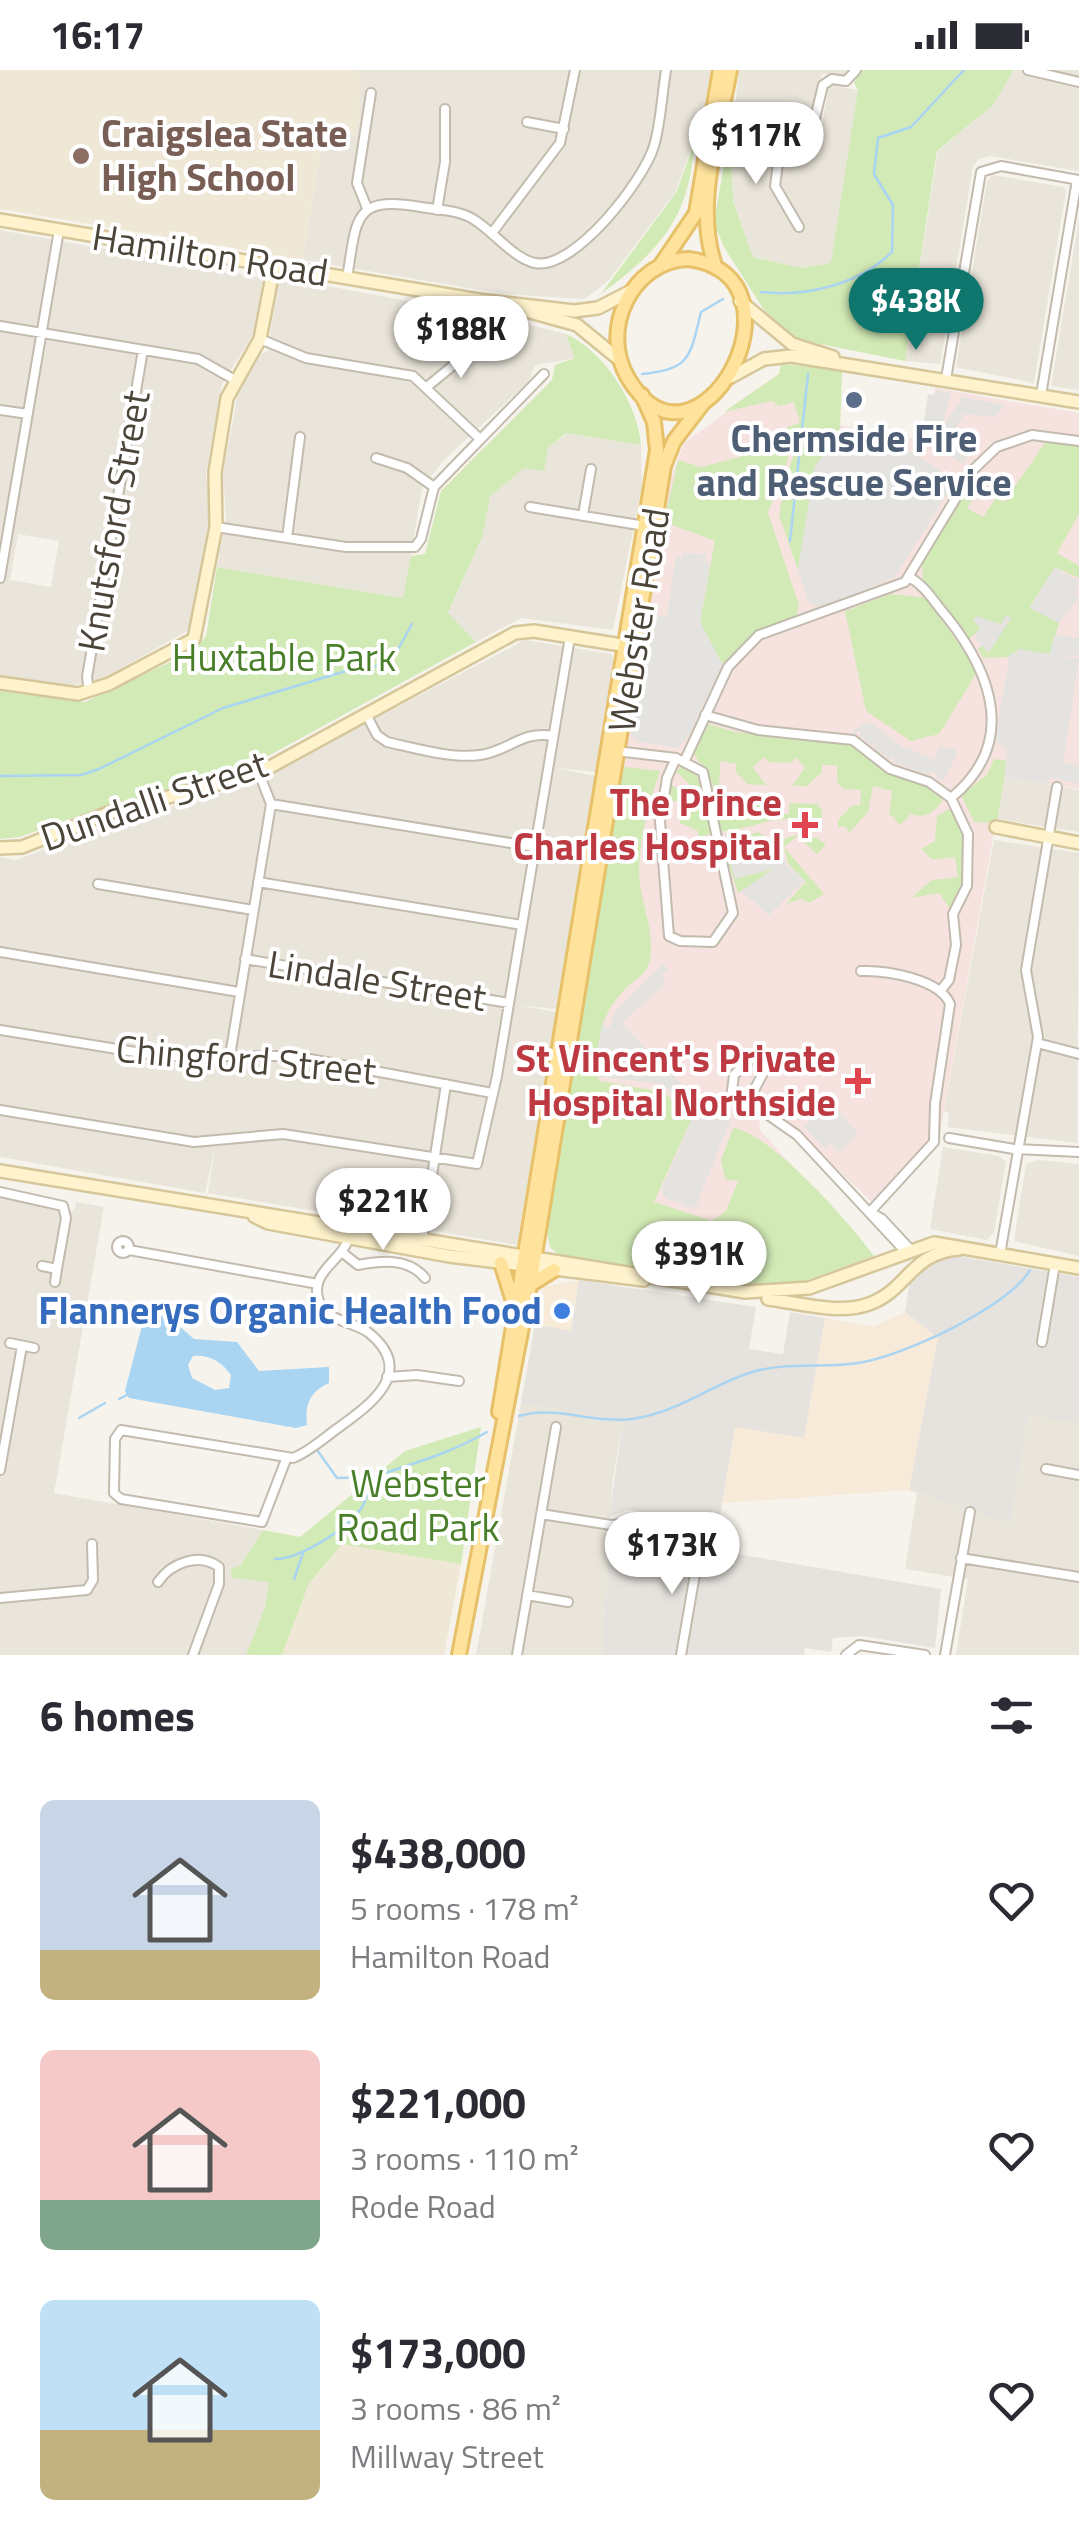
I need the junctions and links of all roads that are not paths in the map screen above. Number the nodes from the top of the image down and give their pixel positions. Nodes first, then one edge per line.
1 (574, 70) edge
2 (666, 70) edge
3 (720, 70) edge
4 (730, 70) edge
5 (856, 70) edge
6 (1028, 70) edge
7 (1079, 82) edge
8 (372, 92) dead end
9 (445, 109) dead end
10 (527, 122) dead end
11 (721, 124) junction
12 (564, 129) junction
13 (782, 133) junction
14 (1078, 180) edge
15 (367, 208) junction
16 (437, 210) junction
17 (0, 220) edge
18 (799, 226) dead end
19 (59, 230) junction
20 (492, 233) junction
21 (274, 266) junction
22 (660, 266) junction
23 (717, 270) junction
24 (348, 278) junction
25 (631, 291) junction
26 (479, 300) junction
27 (740, 301) junction
28 (0, 326) edge
29 (42, 333) junction
30 (260, 338) junction
31 (143, 350) junction
32 (472, 350) dead end
33 (620, 361) junction
34 (845, 362) junction
35 (544, 374) dead end
36 (731, 377) junction
37 (946, 379) junction
38 (235, 380) junction
39 (428, 386) junction
40 (642, 396) junction
41 (1041, 396) junction
42 (704, 402) junction
43 (1079, 402) edge
44 (0, 410) edge
45 (28, 414) junction
46 (300, 438) dead end
47 (480, 439) junction
48 (1079, 440) edge
49 (376, 458) dead end
50 (591, 469) dead end
51 (434, 487) junction
52 (0, 491) edge
53 (14, 493) junction
54 (530, 507) dead end
55 (583, 516) junction
56 (644, 526) junction
57 (216, 527) junction
58 (288, 538) junction
59 (910, 577) junction
60 (0, 578) edge
61 (570, 637) junction
62 (629, 646) junction
63 (0, 683) edge
64 (89, 691) junction
65 (705, 715) junction
66 (366, 716) junction
67 (554, 736) junction
68 (612, 751) junction
69 (656, 756) junction
70 (681, 759) junction
71 (259, 774) junction
72 (667, 778) junction
73 (1057, 787) dead end
74 (951, 798) junction
75 (271, 804) junction
76 (996, 828) dead end
77 (1048, 838) junction
78 (1079, 842) edge
79 (535, 847) junction
80 (0, 848) edge
81 (258, 882) junction
82 (98, 884) dead end
83 (253, 910) junction
84 (522, 926) junction
85 (0, 952) edge
86 (245, 959) junction
87 (861, 971) dead end
88 (941, 990) junction
89 (239, 992) junction
90 (509, 1003) junction
91 (0, 1030) edge
92 (1037, 1043) junction
93 (1079, 1054) edge
94 (230, 1056) junction
95 (446, 1084) junction
96 (492, 1093) junction
97 (0, 1110) edge
98 (764, 1112) junction
99 (949, 1138) dead end
100 (1018, 1149) junction
101 (1079, 1152) edge
102 (434, 1160) junction
103 (0, 1168) edge
104 (0, 1192) edge
105 (870, 1212) junction
106 (349, 1232) junction
107 (889, 1238) junction
108 (421, 1245) junction
109 (969, 1249) junction
110 (129, 1250) dead end
111 (948, 1250) junction
112 (908, 1251) junction
113 (343, 1253) junction
114 (1000, 1254) junction
115 (887, 1257) junction
116 (501, 1263) junction
117 (536, 1263) junction
118 (1055, 1264) junction
119 (42, 1266) dead end
120 (1079, 1268) edge
121 (57, 1269) junction
122 (425, 1278) dead end
123 (902, 1278) junction
124 (55, 1282) dead end
125 (318, 1284) junction
126 (530, 1285) junction
127 (745, 1292) junction
128 (515, 1305) junction
129 (1042, 1342) dead end
130 (10, 1344) dead end
131 (22, 1346) junction
132 (34, 1348) dead end
133 (387, 1377) junction
134 (459, 1381) dead end
135 (556, 1427) dead end
136 (498, 1439) junction
137 (3, 1440) edge
138 (287, 1458) junction
139 (1046, 1469) dead end
140 (0, 1470) edge
141 (1079, 1475) edge
142 (970, 1512) dead end
143 (541, 1514) junction
144 (630, 1523) dead end
145 (92, 1544) dead end
146 (700, 1545) dead end
147 (961, 1558) junction
148 (1079, 1577) edge
149 (158, 1582) dead end
150 (527, 1595) junction
151 (0, 1598) edge
152 (568, 1602) dead end
153 (192, 1655) edge
154 (459, 1655) edge
155 (516, 1655) edge
156 (681, 1655) edge
157 (846, 1655) edge
158 (925, 1655) edge
159 (944, 1655) edge

1 - 12 street
2 - 20 street
3 - 22 main road
4 - 11 main road
5 - 13 street
6 - 7 street
8 - 15 street
9 - 16 street
10 - 12 street
11 - 13 street
11 - 23 main road
12 - 20 street
13 - 18 street
14 - 37 street
14 - 41 street
15 - 16 street
15 - 24 street
16 - 20 street
17 - 19 main road, Hamilton Road
19 - 21 main road, Hamilton Road
19 - 29 street
21 - 24 main road, Hamilton Road
21 - 30 main road
22 - 23 main road
22 - 25 main road
23 - 27 main road
24 - 26 main road, Hamilton Road
25 - 26 main road, Hamilton Road
25 - 33 main road
26 - 33 main road, Hamilton Road
27 - 34 main road
27 - 36 main road
28 - 29 street
29 - 31 street
29 - 45 street
30 - 38 main road
30 - 39 street
31 - 38 street
31 - 64 street, Knutsford Street
32 - 39 street
33 - 40 main road
34 - 36 main road
34 - 37 main road
35 - 47 street
36 - 42 main road
37 - 41 main road
38 - 57 main road
39 - 47 street
40 - 42 main road
40 - 56 main road, Webster Road
41 - 43 main road
42 - 62 main road, Webster Road
44 - 45 street
45 - 53 street
46 - 58 street
47 - 51 street
48 - 59 street
49 - 51 street
50 - 55 street
51 - 58 street
52 - 53 street
53 - 60 street
54 - 55 street
55 - 56 street
56 - 62 main road, Webster Road
57 - 58 street
57 - 64 main road
59 - 65 street
59 - 74 street
61 - 62 main road, Dundalli Street
61 - 66 main road, Dundalli Street
61 - 67 street
62 - 68 main road, Webster Road
63 - 64 main road
65 - 70 street
65 - 74 street
66 - 67 street
66 - 71 main road, Dundalli Street
67 - 79 street
68 - 69 street
68 - 117 main road, Webster Road
68 - 117 main road, Webster Road
69 - 70 street
69 - 72 street
70 - 72 street
70 - 72 street
71 - 75 street
71 - 80 main road, Dundalli Street
73 - 77 street
74 - 88 street
75 - 79 street
75 - 81 street
76 - 77 main road
77 - 78 main road
77 - 92 street
79 - 84 street
81 - 83 street
81 - 84 street
82 - 83 street
83 - 86 street
84 - 90 street
85 - 89 street
86 - 89 street
86 - 90 street, Lindale Street
87 - 88 street
88 - 105 street
89 - 94 street
90 - 96 street
91 - 94 street, Chingford Street
92 - 93 street
92 - 100 street
94 - 95 street, Chingford Street
95 - 96 street, Chingford Street
95 - 102 street
96 - 102 street
97 - 102 street
98 - 98 street
98 - 105 street
99 - 100 street
100 - 101 street
100 - 114 street
102 - 108 street
103 - 106 main road
104 - 121 street
105 - 107 street
105 - 112 street
106 - 108 main road
106 - 113 street
107 - 112 street
107 - 115 street
108 - 116 main road
108 - 117 main road
109 - 111 main road
109 - 112 main road
109 - 114 main road
110 - 125 street
111 - 112 main road
111 - 123 main road
112 - 115 main road
112 - 123 main road
113 - 122 street
113 - 125 street
114 - 118 main road
115 - 127 main road
116 - 117 main road
116 - 128 main road
117 - 126 main road
117 - 126 main road, Webster Road
117 - 127 main road
117 - 128 main road, Webster Road
118 - 120 main road
118 - 129 street
119 - 121 street
121 - 124 street
123 - 127 main road
125 - 133 street
126 - 136 main road, Webster Road
128 - 136 main road, Webster Road
130 - 131 street
131 - 132 street
131 - 137 street
133 - 134 street
133 - 138 street
135 - 143 street
136 - 154 main road, Webster Road
137 - 140 street
138 - 138 street
139 - 141 street
142 - 147 street
143 - 144 street
143 - 150 street
145 - 151 street
146 - 156 street
147 - 148 street
147 - 159 street
149 - 153 street
150 - 152 street
150 - 155 street
157 - 158 street

